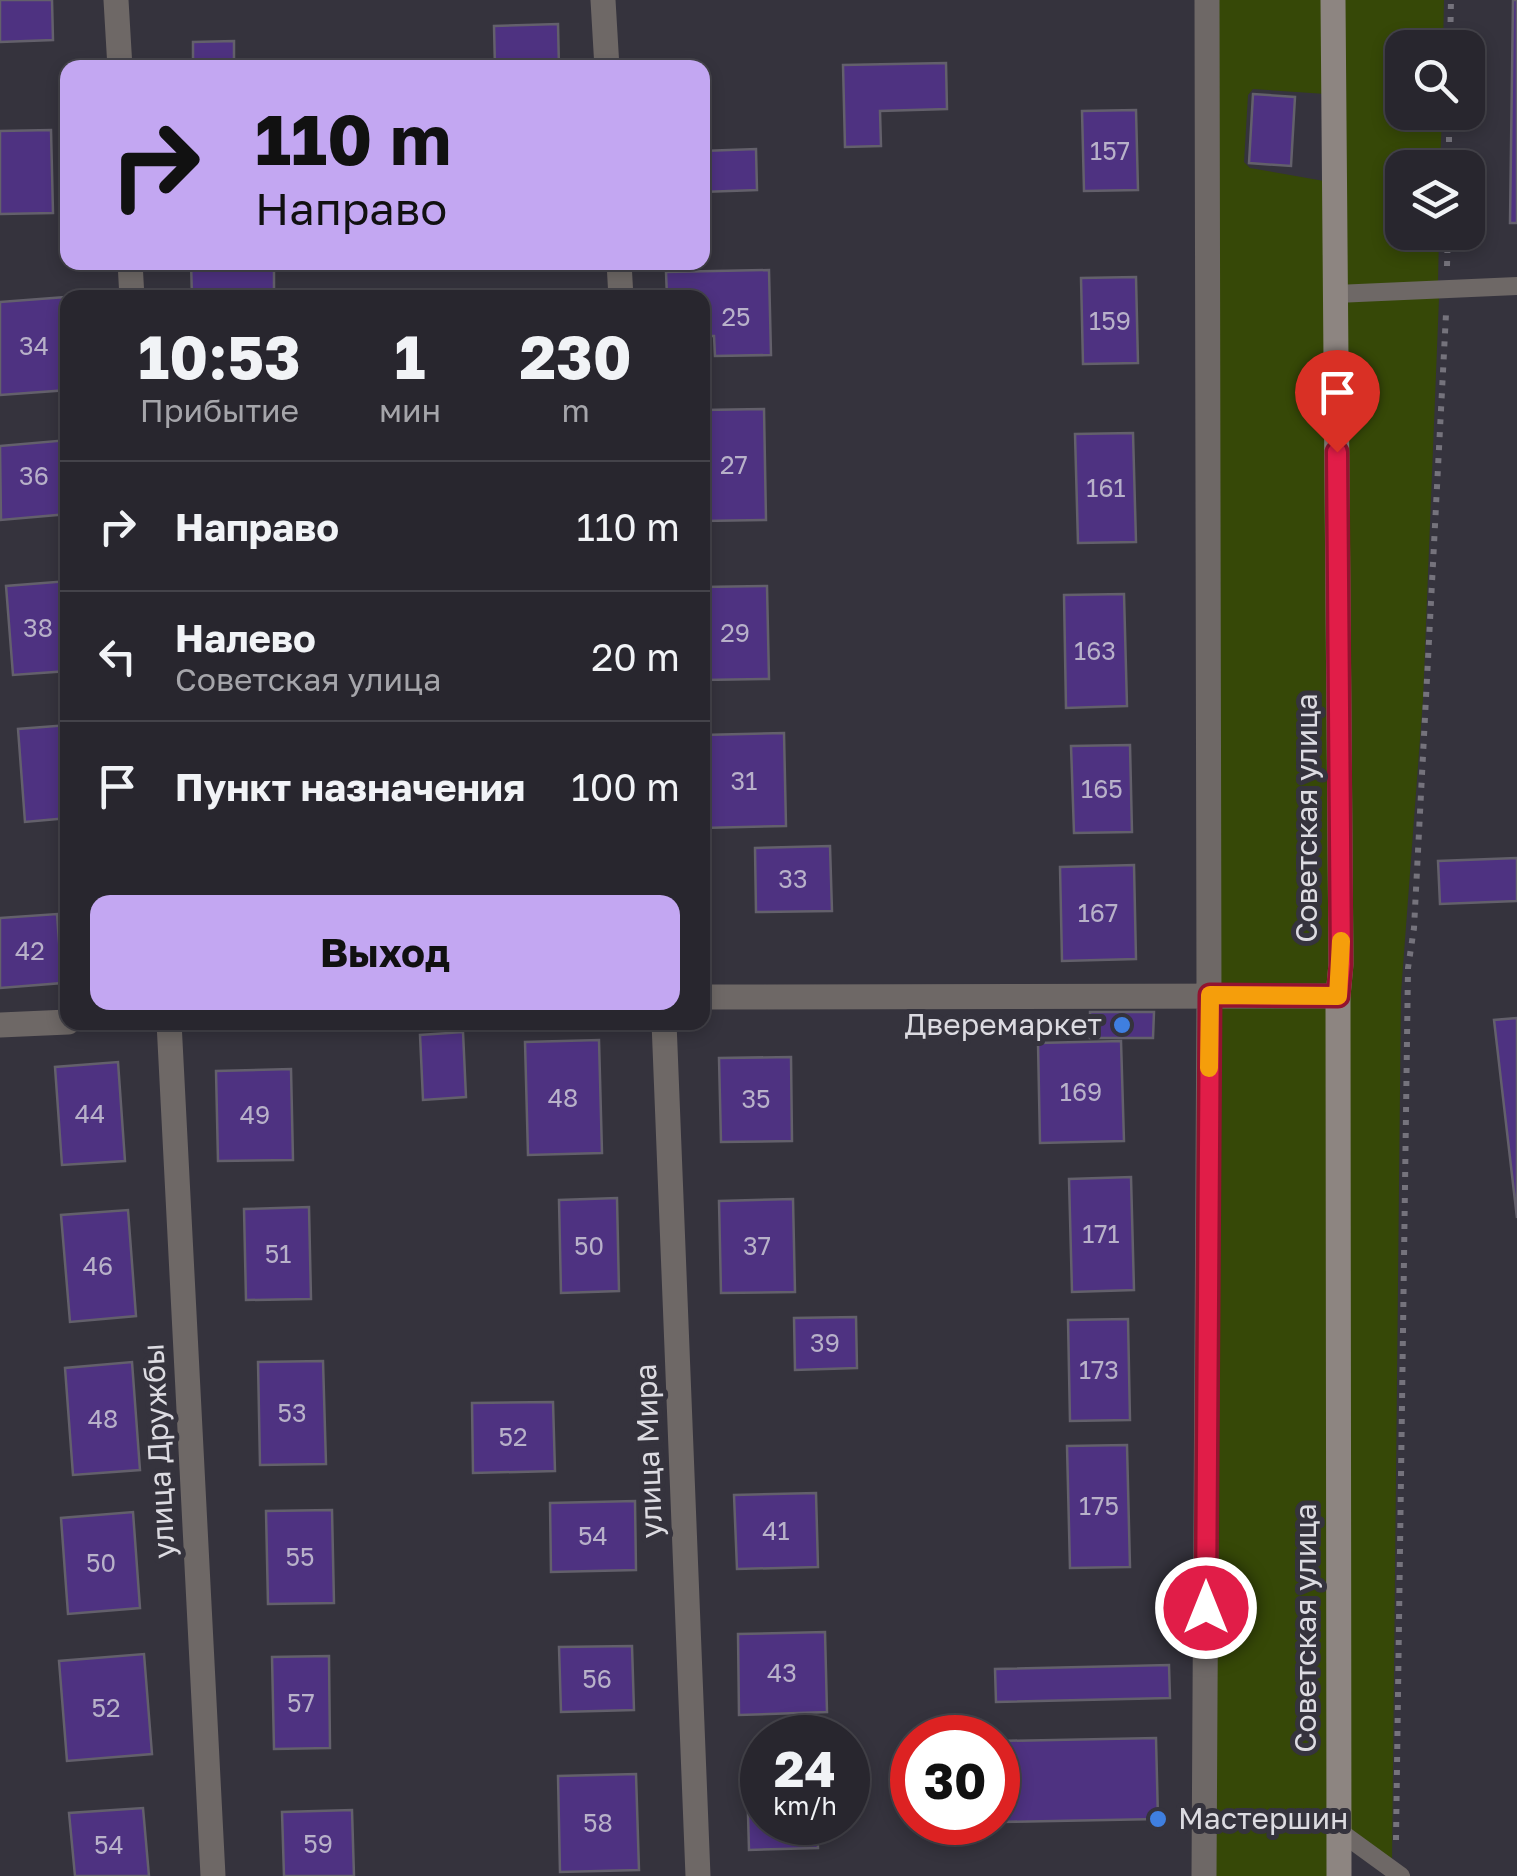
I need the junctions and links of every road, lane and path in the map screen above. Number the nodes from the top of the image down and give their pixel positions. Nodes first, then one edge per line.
1 (116, 0) edge
2 (602, 0) edge
3 (1208, 0) edge
4 (1334, 0) edge
5 (1450, 0) edge
6 (1450, 30) edge
7 (120, 60) edge
8 (606, 60) edge
9 (1448, 250) edge
10 (1517, 286) edge
11 (1447, 290) junction
12 (1336, 294) junction
13 (1210, 995) junction
14 (1338, 996) junction
15 (710, 997) edge
16 (60, 1022) edge
17 (0, 1025) edge
18 (169, 1030) edge
19 (664, 1030) edge
20 (1339, 1831) junction
21 (1399, 1874) edge
22 (213, 1876) edge
23 (698, 1876) edge
24 (1204, 1876) edge
25 (1339, 1876) edge

1 - 7 street
2 - 8 street
3 - 13 street
4 - 12 main road, Советская улица
5 - 6 path
9 - 11 path
10 - 11 lane
11 - 12 lane
11 - 21 path
12 - 14 main road, Советская улица
13 - 14 street
13 - 15 street
13 - 24 street
14 - 20 main road, Советская улица
16 - 17 street
18 - 22 street, улица Дружбы
19 - 23 street, улица Мира
20 - 21 lane
20 - 25 main road, Советская улица

